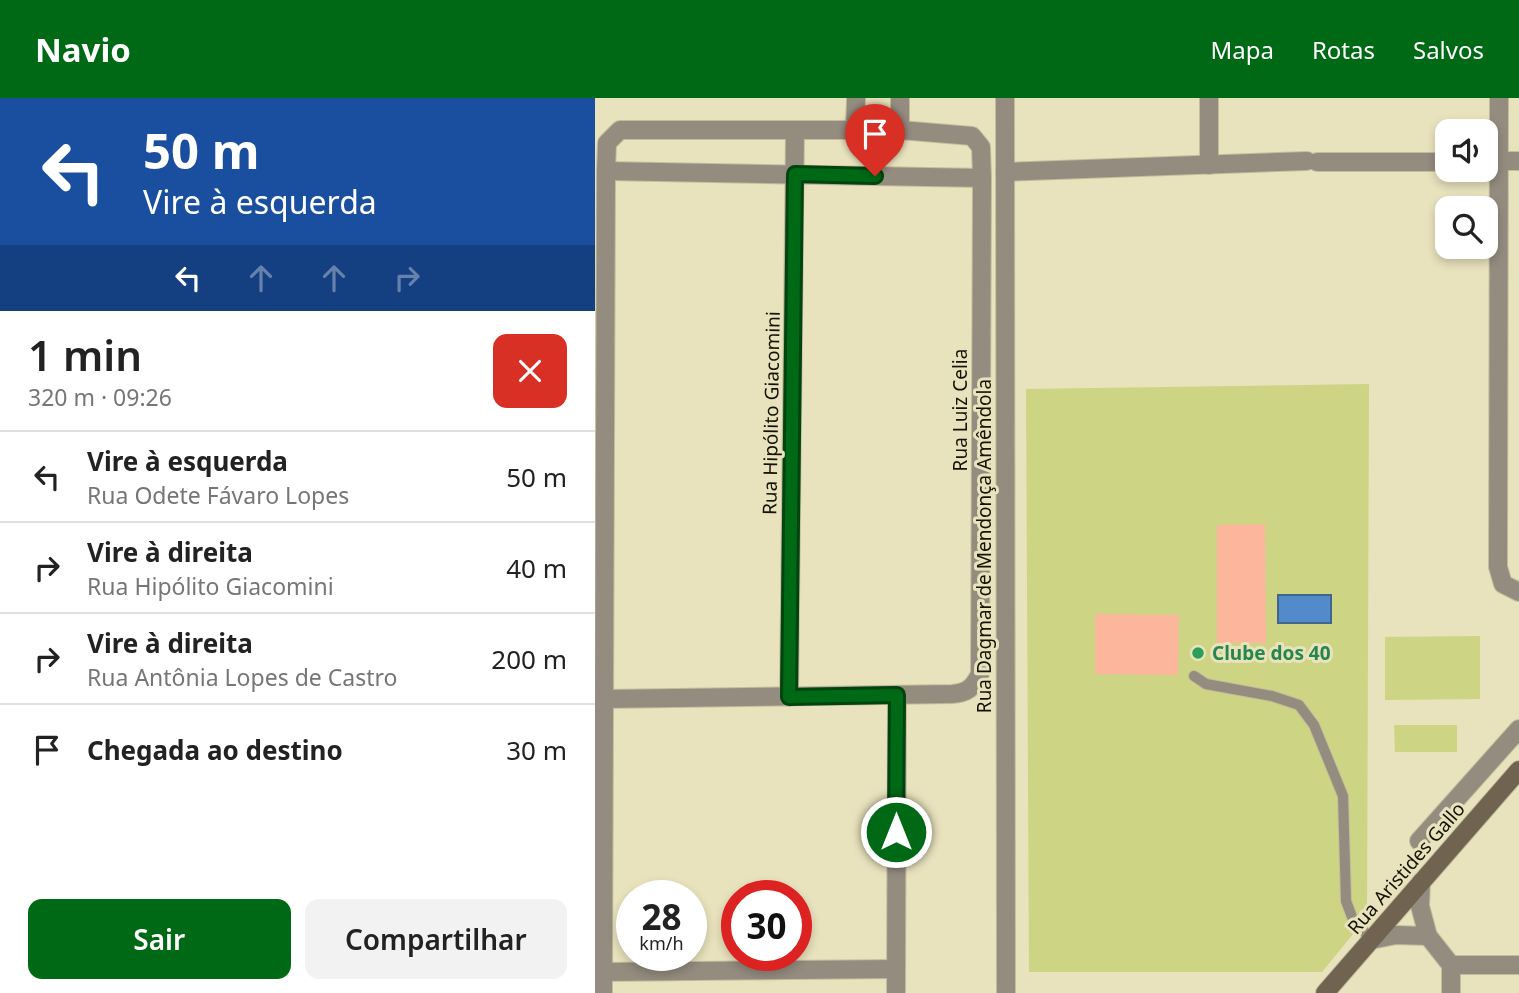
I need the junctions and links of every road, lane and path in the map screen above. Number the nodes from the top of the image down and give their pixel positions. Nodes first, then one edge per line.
1 (856, 98) edge
2 (901, 98) edge
3 (1005, 98) edge
4 (1209, 98) edge
5 (1499, 98) edge
6 (1497, 119) edge
7 (795, 130) junction
8 (855, 130) junction
9 (900, 130) junction
10 (1498, 161) edge
11 (1519, 161) edge
12 (1435, 162) edge
13 (1209, 165) junction
14 (606, 171) junction
15 (1005, 172) junction
16 (795, 174) junction
17 (982, 178) junction
18 (1492, 182) edge
19 (1519, 592) edge
20 (1194, 676) dead end
21 (897, 695) junction
22 (789, 697) junction
23 (604, 699) junction
24 (1519, 729) edge
25 (1519, 770) edge
26 (1419, 841) dead end
27 (1422, 882) junction
28 (1428, 936) junction
29 (1371, 940) junction
30 (1451, 965) junction
31 (1519, 965) edge
32 (896, 969) junction
33 (603, 972) junction
34 (603, 993) edge
35 (896, 993) edge
36 (1006, 993) edge
37 (1325, 993) edge
38 (1451, 993) edge

1 - 8 street
2 - 9 street
3 - 15 street, Rua Dagmar de Mendonça Amêndola
4 - 13 street
5 - 6 street
7 - 8 street
7 - 14 street
7 - 16 street, Rua Hipólito Giacomini
8 - 9 street
9 - 17 street, Rua Luiz Celia
10 - 11 street
12 - 13 street
13 - 15 street
14 - 16 street
14 - 23 street
15 - 36 street, Rua Dagmar de Mendonça Amêndola
16 - 17 street
16 - 22 street, Rua Hipólito Giacomini
17 - 21 street, Rua Luiz Celia
18 - 19 street
20 - 29 lane
21 - 22 street
21 - 32 street
22 - 23 street
23 - 33 street
24 - 26 street
25 - 27 street, Rua Aristides Gallo
27 - 28 street
27 - 29 street, Rua Aristides Gallo
28 - 29 street
28 - 30 street
29 - 37 street, Rua Aristides Gallo
30 - 31 street
30 - 38 street
32 - 33 street
32 - 35 street
33 - 34 street

